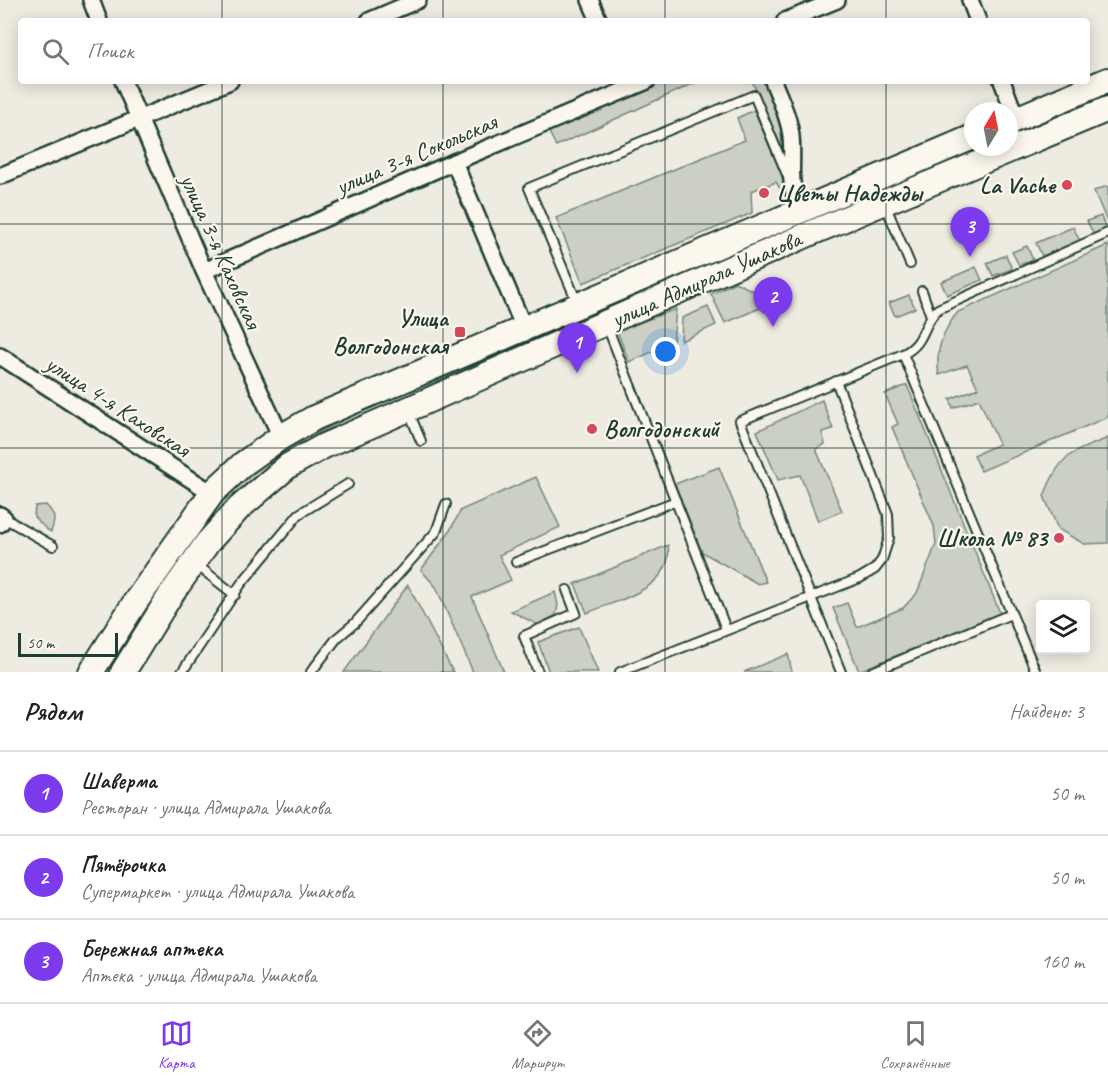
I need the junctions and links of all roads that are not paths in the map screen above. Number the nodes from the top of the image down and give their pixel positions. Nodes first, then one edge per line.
1 (91, 0) edge
2 (418, 0) edge
3 (590, 0) edge
4 (837, 0) edge
5 (970, 0) edge
6 (98, 18) edge
7 (376, 18) edge
8 (598, 18) edge
9 (792, 18) edge
10 (977, 18) edge
11 (1108, 80) edge
12 (124, 84) edge
13 (223, 84) edge
14 (774, 84) edge
15 (1003, 84) edge
16 (627, 85) edge
17 (1080, 92) junction
18 (1010, 102) edge
19 (1098, 113) edge
20 (1018, 118) edge
21 (139, 120) junction
22 (964, 141) edge
23 (454, 162) junction
24 (0, 176) edge
25 (791, 184) junction
26 (884, 202) junction
27 (801, 211) junction
28 (1108, 233) edge
29 (910, 264) dead end
30 (204, 271) junction
31 (922, 291) dead end
32 (570, 310) junction
33 (931, 316) junction
34 (606, 323) junction
35 (524, 328) junction
36 (572, 338) junction
37 (903, 354) junction
38 (0, 356) edge
39 (836, 381) junction
40 (408, 409) junction
41 (281, 437) junction
42 (421, 441) dead end
43 (348, 484) dead end
44 (212, 493) junction
45 (676, 501) junction
46 (446, 504) dead end
47 (1, 519) edge
48 (53, 546) dead end
49 (516, 562) dead end
50 (193, 564) junction
51 (567, 590) dead end
52 (235, 595) junction
53 (811, 597) junction
54 (1011, 614) junction
55 (726, 629) junction
56 (90, 672) edge
57 (123, 672) edge
58 (182, 672) edge
59 (311, 672) edge
60 (538, 672) edge
61 (620, 672) edge
62 (841, 672) edge
63 (872, 672) edge
64 (1036, 672) edge

1 - 6 street
2 - 7 street
3 - 8 street
4 - 9 street
5 - 10 street
11 - 17 main road
12 - 21 street, улица 3-я Каховская
13 - 21 street
14 - 25 street
15 - 18 street
16 - 23 street, улица 3-я Сокольская
17 - 19 main road
17 - 20 main road
19 - 26 main road, улица Адмирала Ушакова
21 - 24 street
21 - 30 street, улица 3-я Каховская
22 - 27 main road, улица Адмирала Ушакова
23 - 30 street, улица 3-я Сокольская
23 - 35 street
25 - 27 street
25 - 32 lane
26 - 29 lane
26 - 34 main road, улица Адмирала Ушакова
27 - 32 main road, улица Адмирала Ушакова
28 - 33 lane
30 - 41 street, улица 3-я Каховская
31 - 33 lane
32 - 35 main road, улица Адмирала Ушакова
32 - 36 main road
33 - 37 lane
34 - 36 main road, улица Адмирала Ушакова
34 - 45 lane
35 - 41 main road, улица Адмирала Ушакова
36 - 40 main road, улица Адмирала Ушакова
37 - 39 lane
37 - 54 lane
38 - 44 street, улица 4-я Каховская
39 - 53 lane
39 - 53 lane
40 - 42 lane
40 - 50 main road, улица Адмирала Ушакова
41 - 44 main road, улица Адмирала Ушакова
43 - 52 lane
44 - 56 main road, улица Адмирала Ушакова
45 - 49 lane
45 - 55 lane
46 - 59 lane
47 - 48 lane
50 - 52 lane
50 - 57 main road, улица Адмирала Ушакова
51 - 60 lane
52 - 58 lane
53 - 55 lane
53 - 62 lane
54 - 63 lane
54 - 64 lane
55 - 61 lane

